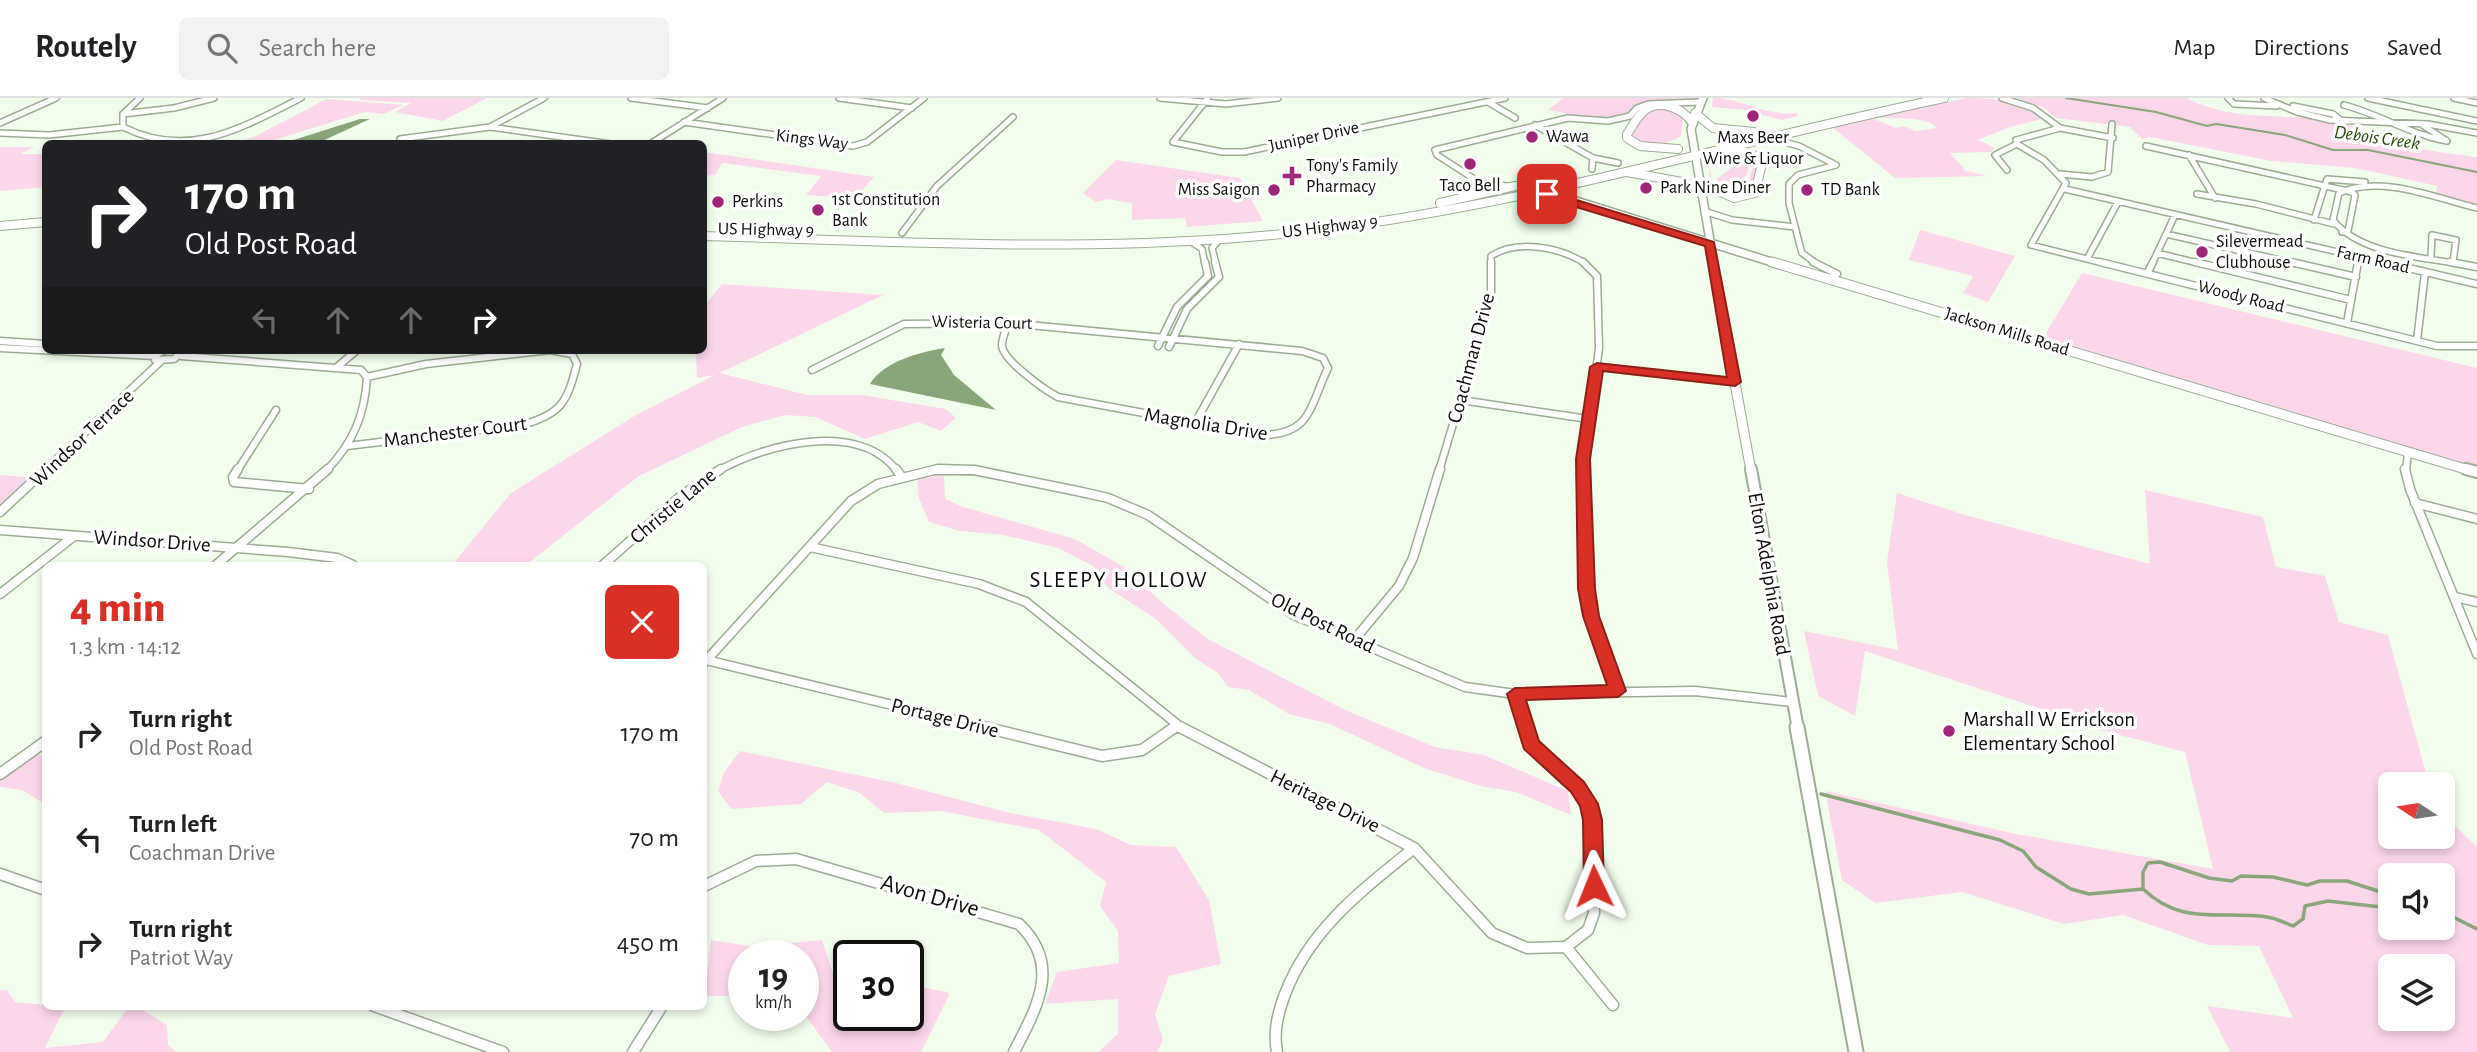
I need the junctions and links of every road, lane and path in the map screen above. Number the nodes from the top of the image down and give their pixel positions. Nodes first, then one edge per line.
1 (56, 98) edge
2 (140, 98) edge
3 (214, 98) edge
4 (301, 98) edge
5 (544, 98) edge
6 (631, 98) edge
7 (723, 98) edge
8 (839, 98) edge
9 (924, 98) edge
10 (1160, 98) edge
11 (1279, 98) edge
12 (1504, 98) edge
13 (1907, 98) edge
14 (1944, 98) edge
15 (2002, 98) edge
16 (2011, 98) edge
17 (2228, 98) edge
18 (2264, 98) edge
19 (2368, 98) edge
20 (2454, 98) edge
21 (1206, 100) edge
22 (1701, 100) edge
23 (1488, 102) junction
24 (2477, 103) edge
25 (1681, 104) junction
26 (2344, 105) dead end
27 (2281, 106) junction
28 (708, 108) junction
29 (912, 108) junction
30 (124, 114) junction
31 (2046, 114) junction
32 (1694, 115) junction
33 (1013, 117) dead end
34 (1515, 118) dead end
35 (2477, 121) edge
36 (684, 122) junction
37 (0, 123) edge
38 (2112, 124) dead end
39 (2395, 124) junction
40 (2421, 124) junction
41 (1535, 125) junction
42 (123, 127) junction
43 (490, 127) junction
44 (2063, 129) junction
45 (1754, 132) junction
46 (1786, 132) junction
47 (0, 133) edge
48 (2477, 133) edge
49 (1764, 137) junction
50 (2113, 138) junction
51 (400, 139) dead end
52 (583, 140) edge
53 (656, 140) edge
54 (2017, 144) junction
55 (1799, 146) junction
56 (2147, 146) dead end
57 (1678, 149) junction
58 (1694, 149) junction
59 (1708, 150) junction
60 (2189, 155) junction
61 (1593, 158) junction
62 (1638, 158) dead end
63 (1628, 161) dead end
64 (1617, 167) junction
65 (1592, 169) junction
66 (2007, 170) dead end
67 (1581, 171) dead end
68 (2060, 174) junction
69 (1559, 176) dead end
70 (2324, 183) junction
71 (1482, 184) junction
72 (1515, 186) junction
73 (1701, 187) junction
74 (2065, 189) junction
75 (2344, 189) junction
76 (1538, 190) junction
77 (2197, 194) dead end
78 (1478, 195) junction
79 (2215, 198) junction
80 (2442, 200) junction
81 (2119, 202) junction
82 (2429, 203) dead end
83 (2474, 207) edge
84 (1704, 211) junction
85 (2175, 215) junction
86 (1732, 220) junction
87 (2314, 220) junction
88 (2332, 224) junction
89 (42, 225) edge
90 (1707, 227) junction
91 (1795, 227) junction
92 (0, 228) edge
93 (707, 228) edge
94 (2342, 232) junction
95 (902, 233) junction
96 (1676, 234) junction
97 (2166, 234) junction
98 (707, 236) edge
99 (1220, 239) junction
100 (1190, 241) junction
101 (1710, 244) junction
102 (2157, 253) junction
103 (1747, 255) junction
104 (2359, 257) junction
105 (2431, 257) junction
106 (2087, 259) junction
107 (1714, 262) junction
108 (2453, 262) junction
109 (2477, 267) edge
110 (1827, 268) junction
111 (2425, 272) junction
112 (2147, 274) junction
113 (2356, 277) junction
114 (1828, 279) junction
115 (1845, 284) junction
116 (2477, 284) edge
117 (2351, 300) junction
118 (1009, 323) junction
119 (2347, 323) junction
120 (1163, 336) junction
121 (1174, 337) junction
122 (0, 341) edge
123 (2417, 341) junction
124 (42, 344) edge
125 (1239, 344) junction
126 (1158, 346) dead end
127 (2477, 346) edge
128 (1169, 347) dead end
129 (0, 348) edge
130 (42, 350) edge
131 (118, 354) edge
132 (193, 354) edge
133 (352, 354) edge
134 (511, 354) edge
135 (572, 354) edge
136 (157, 356) edge
137 (337, 367) junction
138 (1597, 367) junction
139 (812, 370) dead end
140 (367, 377) junction
141 (1735, 382) junction
142 (1461, 400) junction
143 (276, 410) dead end
144 (1588, 419) junction
145 (1195, 423) junction
146 (347, 446) junction
147 (2408, 452) junction
148 (2477, 472) edge
149 (901, 476) junction
150 (309, 489) junction
151 (2415, 503) junction
152 (0, 512) edge
153 (2477, 520) edge
154 (0, 530) edge
155 (74, 536) junction
156 (810, 547) junction
157 (236, 548) junction
158 (220, 562) edge
159 (346, 562) edge
160 (606, 562) edge
161 (0, 594) edge
162 (2455, 597) junction
163 (2477, 602) edge
164 (1354, 640) junction
165 (2477, 654) edge
166 (707, 660) edge
167 (707, 662) edge
168 (1618, 691) junction
169 (1515, 694) junction
170 (1792, 702) junction
171 (1177, 726) junction
172 (42, 744) edge
173 (0, 774) edge
174 (1414, 848) junction
175 (0, 874) edge
176 (707, 884) edge
177 (42, 889) edge
178 (1566, 947) junction
179 (1613, 1005) dead end
180 (385, 1010) edge
181 (659, 1010) edge
182 (503, 1052) edge
183 (633, 1052) edge
184 (1014, 1052) edge
185 (1277, 1052) edge
186 (1856, 1052) edge

1 - 37 street
2 - 30 street
3 - 30 street
4 - 42 street
5 - 43 street
6 - 28 street
7 - 28 street
8 - 29 street
9 - 29 street, Kings Way
10 - 21 street
11 - 21 street
12 - 23 street, Juniper Drive
13 - 45 highway, US Highway 9
14 - 46 highway, US Highway 9
15 - 31 street
16 - 31 street
17 - 27 street
18 - 27 street
19 - 35 street
20 - 24 street
21 - 23 street, Juniper Drive
22 - 25 street
22 - 32 main road
23 - 34 street
25 - 32 street
25 - 41 street
26 - 39 street
27 - 39 street
28 - 36 street
29 - 36 street, Kings Way
30 - 42 street
31 - 44 street
32 - 45 highway
32 - 57 highway
32 - 58 main road, Elton Adelphia Road
33 - 95 street
36 - 53 street
38 - 50 street
39 - 40 street
39 - 40 street
40 - 48 street
41 - 61 street
41 - 71 street
42 - 47 street
43 - 51 street
43 - 52 street
44 - 50 street
44 - 54 street
45 - 58 highway, US Highway 9
46 - 49 highway, US Highway 9
46 - 55 street
49 - 55 street
49 - 59 highway, US Highway 9
50 - 68 street
54 - 66 street
54 - 68 street
55 - 91 street
56 - 60 street
57 - 58 highway, US Highway 9
57 - 62 highway, US Highway 9
58 - 59 highway, US Highway 9
58 - 64 highway, US Highway 9
58 - 73 main road, Elton Adelphia Road
59 - 73 highway
60 - 70 street
60 - 79 street
61 - 64 street
61 - 65 street
63 - 64 highway, US Highway 9
64 - 65 highway, US Highway 9
64 - 73 highway
64 - 76 highway, US Highway 9
65 - 67 highway, US Highway 9
68 - 74 street
69 - 72 highway, US Highway 9
70 - 75 street
70 - 80 street
70 - 87 street
71 - 72 street
71 - 78 street
72 - 78 highway, US Highway 9
73 - 84 main road, Elton Adelphia Road
74 - 81 street, Farm Road
74 - 106 street, Woody Road
75 - 80 street
75 - 88 street
75 - 94 street
76 - 96 main road, Jackson Mills Road
76 - 99 highway, US Highway 9
77 - 79 street
78 - 95 highway, US Highway 9
79 - 87 street
80 - 83 street
81 - 85 street, Farm Road
81 - 106 street
82 - 83 street
84 - 86 street
84 - 90 main road, Elton Adelphia Road
85 - 97 street
85 - 104 street, Farm Road
86 - 90 street
86 - 91 street
87 - 88 street
88 - 94 street
89 - 92 highway
90 - 96 main road
90 - 101 main road, Elton Adelphia Road
91 - 110 street
93 - 95 highway, US Highway 9
94 - 105 street
96 - 101 main road, Jackson Mills Road
97 - 102 street
97 - 113 street
98 - 100 highway, US Highway 9
99 - 100 highway, US Highway 9
99 - 121 street
100 - 120 street
101 - 103 main road, Jackson Mills Road
101 - 107 main road, Elton Adelphia Road
102 - 112 street
102 - 117 street
103 - 107 main road
103 - 114 main road, Jackson Mills Road
104 - 111 street, Farm Road
104 - 113 street
105 - 108 street
105 - 108 street
106 - 112 street, Woody Road
107 - 141 main road, Elton Adelphia Road
108 - 109 street
110 - 114 street
110 - 115 street
111 - 116 street, Farm Road
111 - 123 street
112 - 119 street, Woody Road
113 - 117 street
114 - 115 main road, Jackson Mills Road
115 - 147 main road, Jackson Mills Road
117 - 119 street
118 - 120 street, Wisteria Court
118 - 139 street, Wisteria Court
118 - 145 street, Magnolia Drive
119 - 123 street, Woody Road
120 - 121 street, Magnolia Drive
120 - 126 street
121 - 125 street, Magnolia Drive
121 - 128 street
122 - 124 street
123 - 127 street, Woody Road
125 - 145 street
125 - 145 street, Magnolia Drive
129 - 130 street
131 - 136 street
132 - 137 street
133 - 137 street
134 - 140 street, Manchester Court
135 - 146 street, Manchester Court
136 - 152 street, Windsor Terrace
137 - 140 street
138 - 141 street
138 - 142 street, Coachman Drive
138 - 144 street, Coachman Drive
140 - 146 street
141 - 170 main road, Elton Adelphia Road
142 - 144 street
142 - 164 street, Coachman Drive
143 - 150 street
144 - 168 street, Coachman Drive
146 - 150 street
147 - 148 main road, Jackson Mills Road
147 - 151 street
149 - 156 street, Old Post Road
149 - 160 street, Christie Lane
149 - 164 street, Old Post Road
150 - 157 street
151 - 153 street
151 - 162 street
154 - 155 street
155 - 157 street, Windsor Drive
155 - 161 street
156 - 166 street, Old Post Road
156 - 171 street, Heritage Drive
157 - 158 street
157 - 159 street, Windsor Drive
162 - 163 street
162 - 165 street
164 - 169 street, Old Post Road
167 - 171 street, Portage Drive
168 - 169 street, Old Post Road
168 - 170 street, Old Post Road
169 - 178 street
170 - 186 main road, Elton Adelphia Road
171 - 174 street, Heritage Drive
172 - 173 street
174 - 178 street, Heritage Drive
174 - 185 street
175 - 177 street
176 - 184 street, Avon Drive
178 - 179 street
180 - 182 street
181 - 183 street

